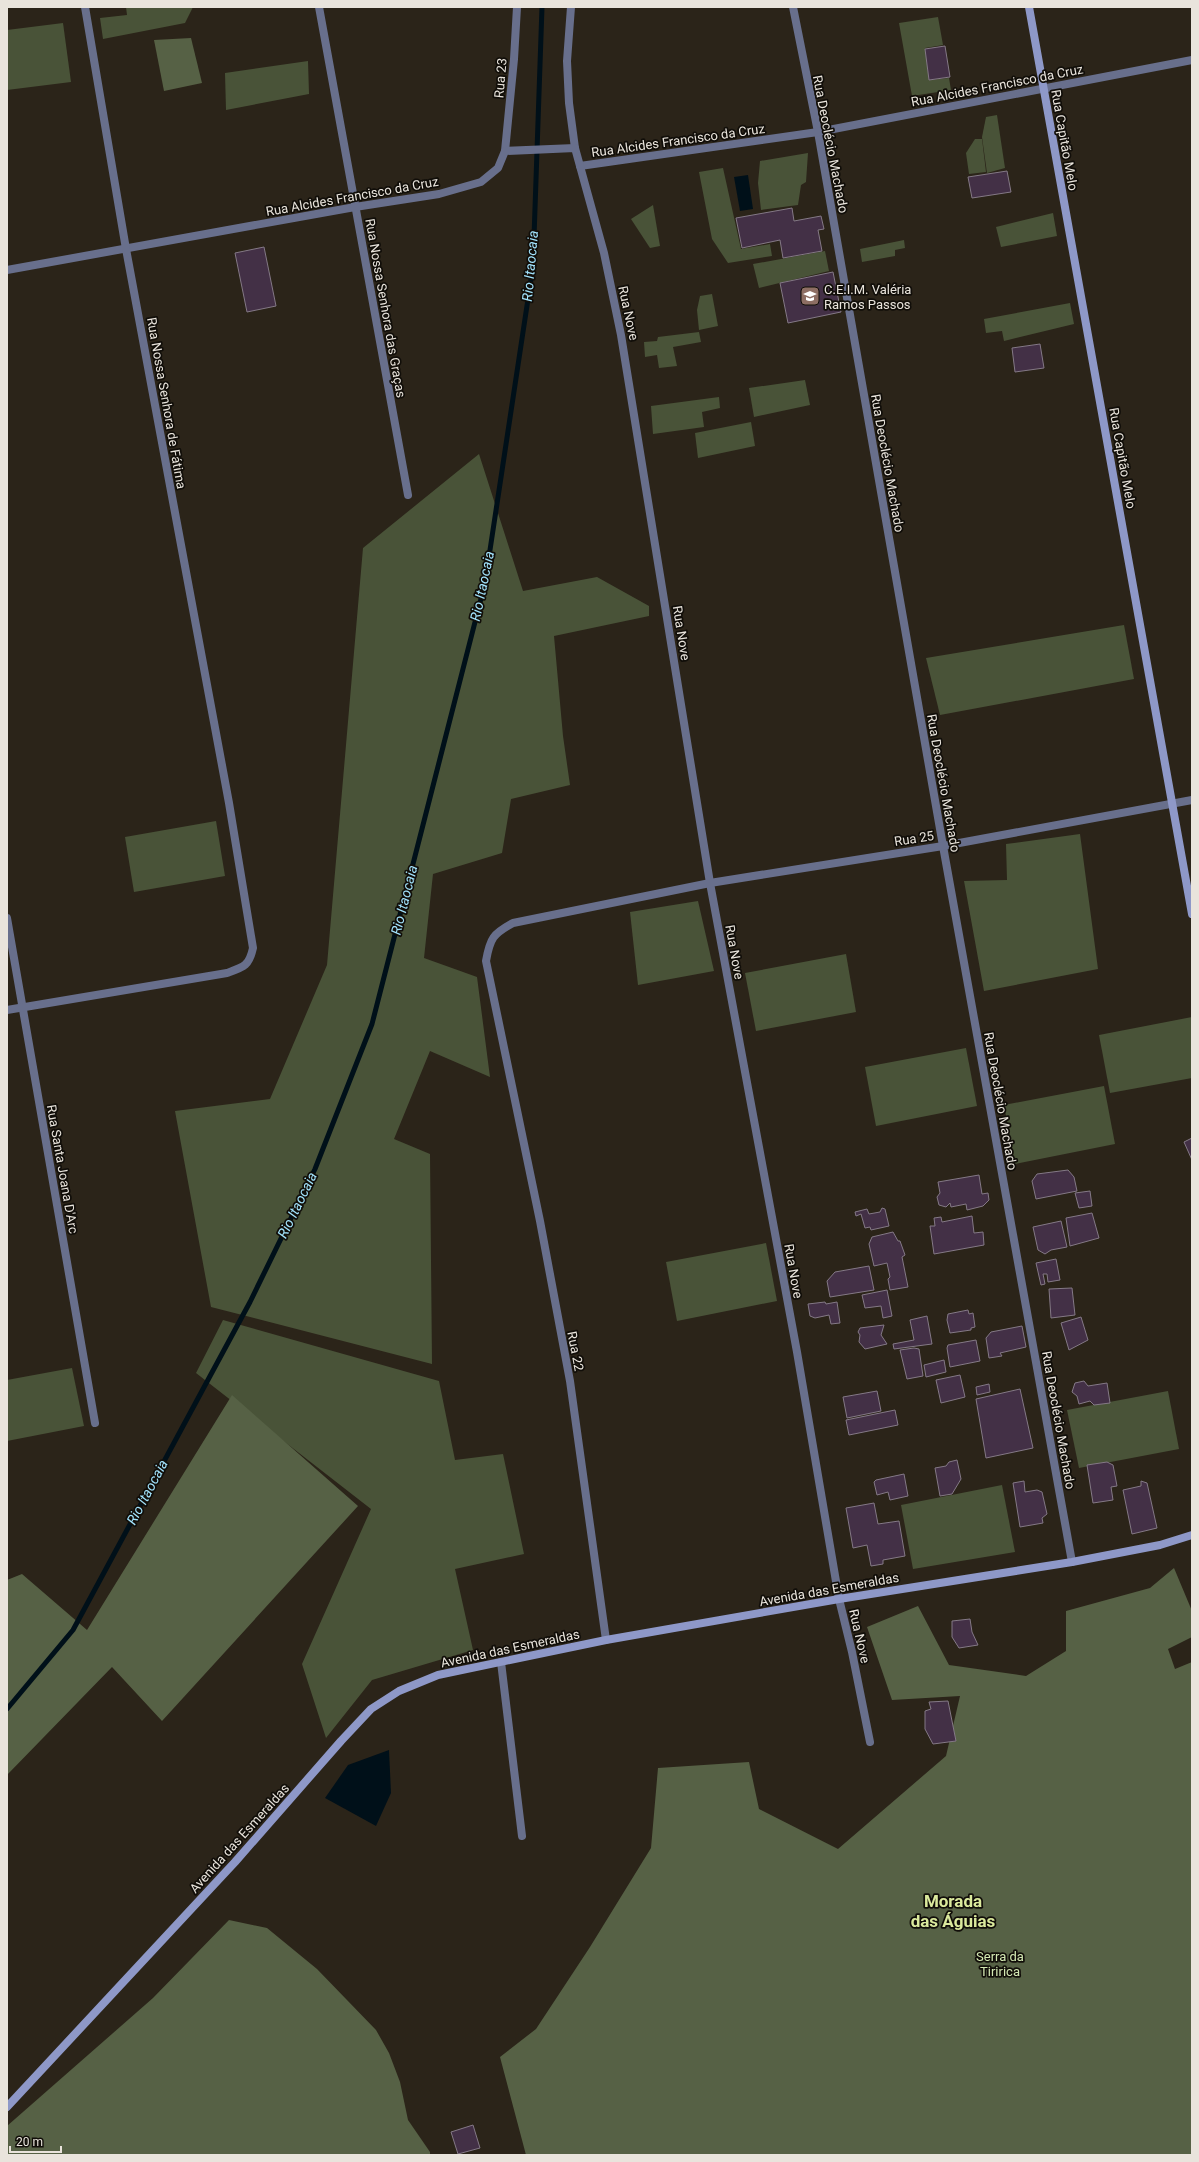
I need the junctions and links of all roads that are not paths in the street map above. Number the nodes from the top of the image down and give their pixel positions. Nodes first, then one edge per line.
1 (85, 7) edge
2 (319, 7) edge
3 (517, 7) edge
4 (571, 7) edge
5 (793, 7) edge
6 (1029, 7) edge
7 (1192, 60) edge
8 (1044, 89) junction
9 (818, 132) junction
10 (575, 148) junction
11 (505, 151) junction
12 (580, 166) junction
13 (355, 207) junction
14 (126, 249) junction
15 (7, 270) edge
16 (408, 495) dead end
17 (1192, 800) edge
18 (1173, 804) junction
19 (943, 846) junction
20 (710, 884) junction
21 (1192, 914) edge
22 (7, 918) edge
23 (22, 1007) junction
24 (7, 1010) edge
25 (507, 1069) joint
26 (95, 1423) dead end
27 (1192, 1535) edge
28 (1072, 1562) junction
29 (839, 1599) junction
30 (606, 1640) junction
31 (501, 1662) junction
32 (870, 1742) dead end
33 (522, 1836) dead end
34 (7, 2107) edge

1 - 14 street, Rua Nossa Senhora de Fátima
2 - 13 street, Rua Nossa Senhora das Graças
3 - 11 street, Rua 23
4 - 10 street
5 - 9 street, Rua Deoclécio Machado
6 - 8 main road, Rua Capitão Melo
7 - 8 street, Rua Alcides Francisco da Cruz
8 - 9 street, Rua Alcides Francisco da Cruz
8 - 18 main road, Rua Capitão Melo
9 - 12 street, Rua Alcides Francisco da Cruz
9 - 19 street, Rua Deoclécio Machado
10 - 11 street, Rua Alcides Francisco da Cruz
10 - 12 street, Rua Alcides Francisco da Cruz
11 - 13 street, Rua Alcides Francisco da Cruz
12 - 20 street, Rua Nove
13 - 14 street, Rua Alcides Francisco da Cruz
13 - 16 street, Rua Nossa Senhora das Graças
14 - 15 street, Rua Alcides Francisco da Cruz
14 - 23 street, Rua Nossa Senhora de Fátima
17 - 18 street, Rua 25
18 - 19 street, Rua 25
18 - 21 main road, Rua Capitão Melo
19 - 20 street, Rua 25
19 - 28 street, Rua Deoclécio Machado
20 - 25 street, Rua 25
20 - 29 street, Rua Nove
22 - 23 street, Rua Santa Joana D'Arc
23 - 24 street
23 - 26 street, Rua Santa Joana D'Arc
25 - 30 street, Rua 22
27 - 28 main road, Avenida das Esmeraldas
28 - 29 main road, Avenida das Esmeraldas
29 - 30 main road, Avenida das Esmeraldas
29 - 32 street, Rua Nove
30 - 31 main road, Avenida das Esmeraldas
31 - 33 street
31 - 34 main road, Avenida das Esmeraldas

